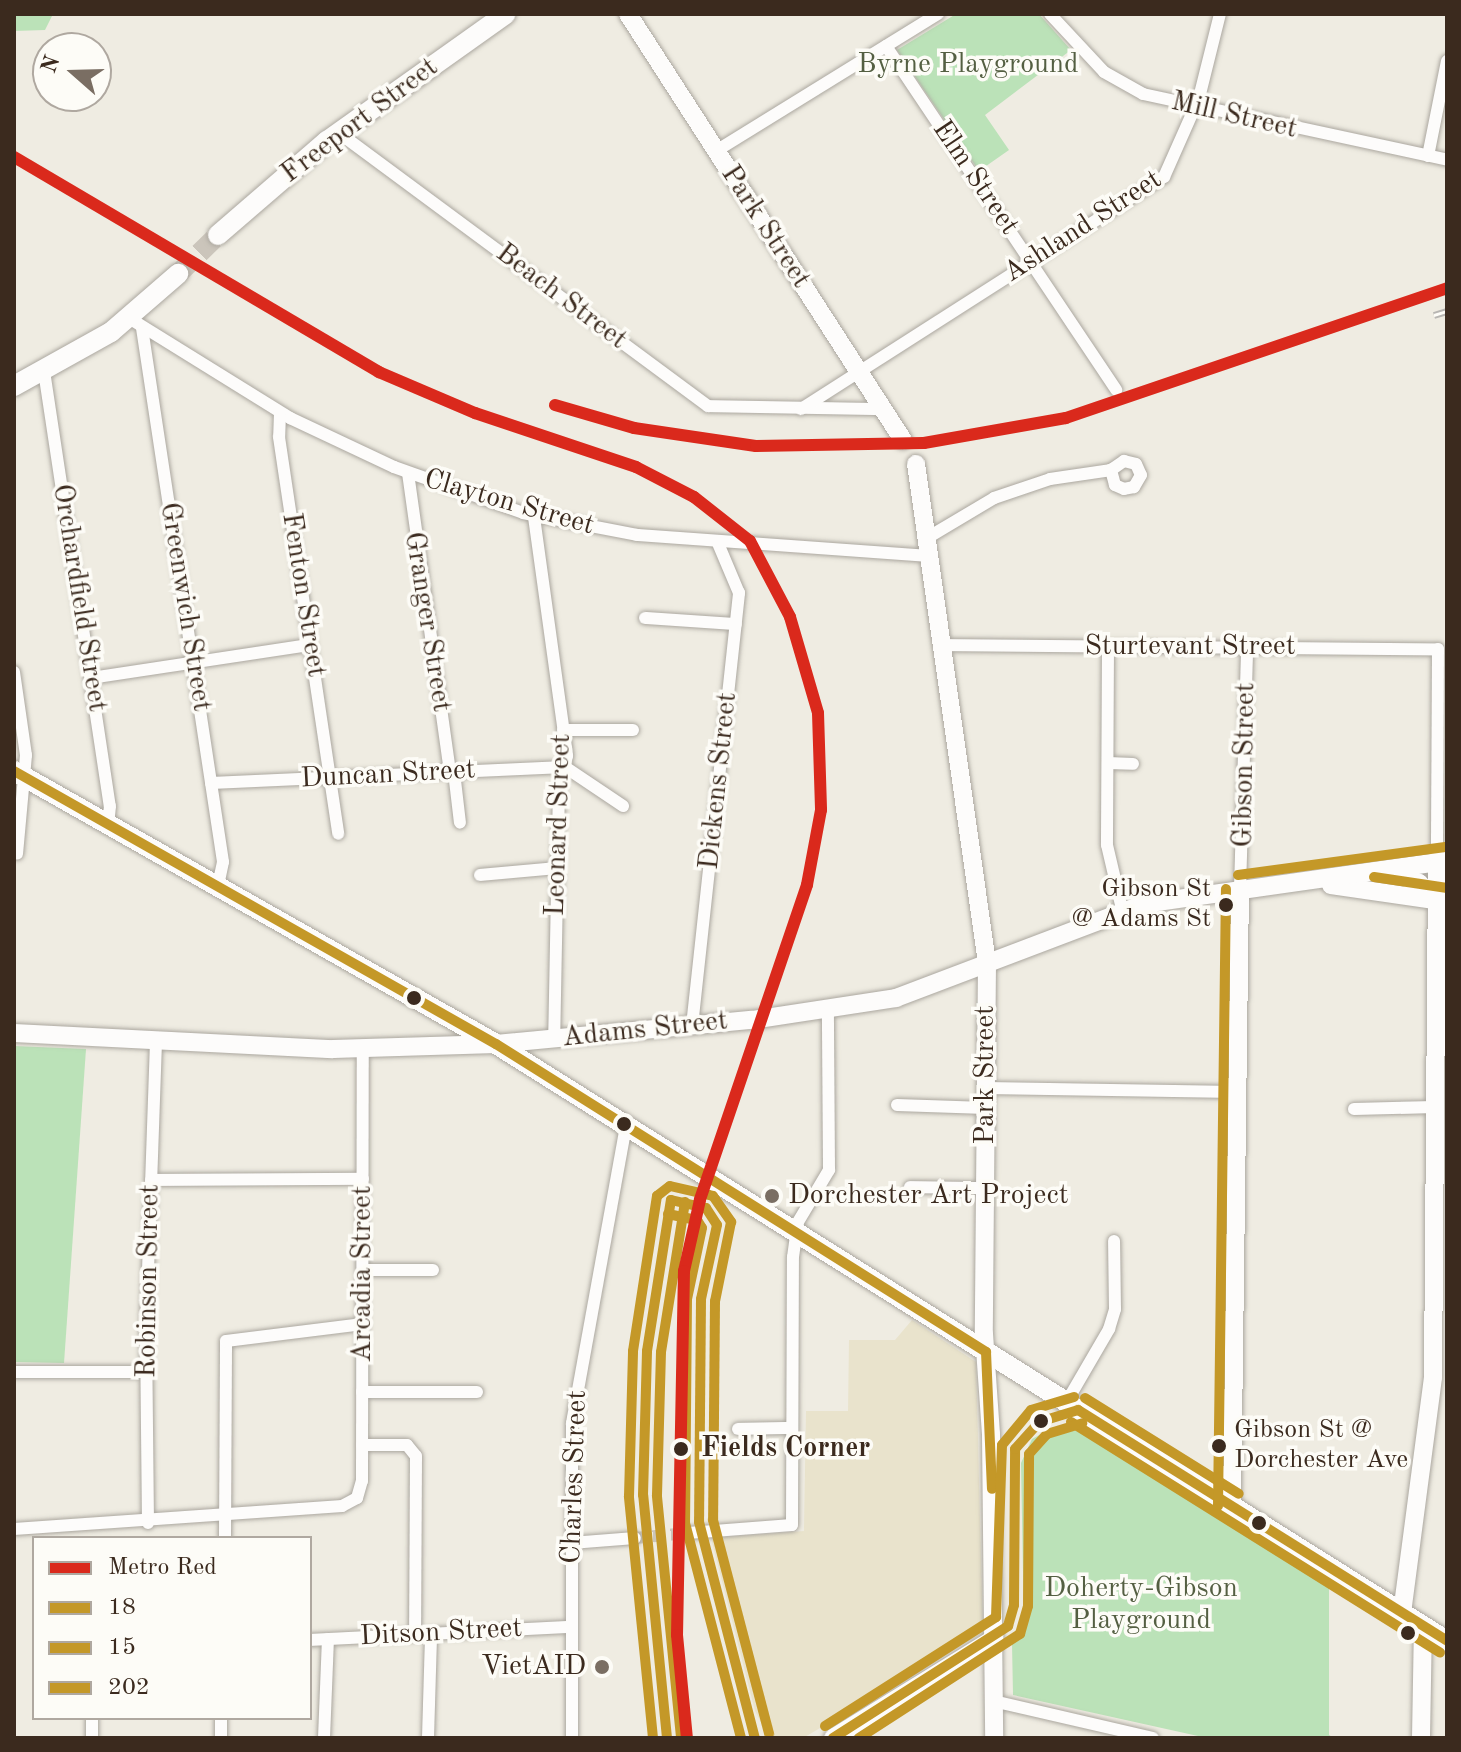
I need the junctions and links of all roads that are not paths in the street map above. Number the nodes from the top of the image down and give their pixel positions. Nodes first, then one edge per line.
1 (506, 14) edge
2 (628, 14) edge
3 (938, 14) edge
4 (1050, 14) edge
5 (1220, 14) edge
6 (886, 46) junction
7 (1447, 61) edge
8 (1194, 109) junction
9 (339, 133) junction
10 (716, 151) junction
11 (1428, 156) junction
12 (1447, 160) edge
13 (218, 235) tunnel mouth
14 (1031, 262) junction
15 (178, 274) tunnel mouth
16 (136, 323) junction
17 (44, 371) junction
18 (858, 372) junction
19 (14, 386) edge
20 (1116, 390) dead end
21 (801, 409) junction
22 (882, 409) junction
23 (280, 413) junction
24 (903, 440) dead end
25 (916, 464) dead end
26 (1111, 470) dead end
27 (408, 473) junction
28 (534, 517) junction
29 (717, 541) junction
30 (929, 547) junction
31 (645, 618) dead end
32 (736, 624) junction
33 (310, 645) junction
34 (942, 645) junction
35 (1108, 647) junction
36 (1247, 648) junction
37 (193, 662) junction
38 (14, 672) edge
39 (91, 678) junction
40 (563, 730) junction
41 (633, 730) dead end
42 (1108, 763) junction
43 (1133, 764) dead end
44 (565, 767) junction
45 (452, 772) junction
46 (18, 773) edge
47 (331, 777) junction
48 (211, 783) junction
49 (623, 806) dead end
50 (460, 823) dead end
51 (108, 824) junction
52 (338, 834) dead end
53 (17, 854) dead end
54 (1442, 864) edge
55 (557, 868) junction
56 (1392, 872) junction
57 (480, 875) dead end
58 (1304, 881) junction
59 (218, 886) junction
60 (1240, 889) junction
61 (1441, 902) edge
62 (1122, 909) junction
63 (987, 963) junction
64 (828, 1010) junction
65 (692, 1026) junction
66 (14, 1033) edge
67 (554, 1039) junction
68 (156, 1040) junction
69 (496, 1044) junction
70 (363, 1049) junction
71 (986, 1088) junction
72 (1236, 1092) junction
73 (897, 1105) dead end
74 (1435, 1107) junction
75 (986, 1108) junction
76 (1354, 1109) dead end
77 (626, 1125) junction
78 (363, 1179) junction
79 (151, 1180) junction
80 (910, 1187) dead end
81 (985, 1188) junction
82 (796, 1232) junction
83 (1114, 1241) dead end
84 (363, 1270) junction
85 (433, 1270) dead end
86 (363, 1324) junction
87 (986, 1352) junction
88 (14, 1372) edge
89 (146, 1372) junction
90 (362, 1392) junction
91 (477, 1392) dead end
92 (1066, 1403) junction
93 (792, 1428) junction
94 (738, 1429) dead end
95 (362, 1445) junction
96 (1232, 1506) junction
97 (225, 1516) junction
98 (148, 1523) junction
99 (14, 1529) edge
100 (95, 1532) edge
101 (688, 1533) tunnel mouth
102 (225, 1536) edge
103 (635, 1538) tunnel mouth
104 (571, 1543) junction
105 (1402, 1613) junction
106 (1423, 1626) junction
107 (571, 1627) junction
108 (431, 1634) junction
109 (415, 1635) junction
110 (995, 1638) junction
111 (328, 1639) junction
112 (312, 1640) edge
113 (1447, 1641) edge
114 (993, 1701) junction
115 (1119, 1734) edge
116 (324, 1738) edge
117 (428, 1738) edge
118 (572, 1738) edge
119 (833, 1738) edge
120 (994, 1738) edge
121 (1153, 1738) edge
122 (1421, 1738) edge

1 - 9 main road, Freeport Street
2 - 10 street, Park Street
3 - 6 street
4 - 8 street, Mill Street
5 - 8 street, Ashland Street
6 - 10 street
6 - 14 street, Elm Street
7 - 11 street
8 - 11 street, Mill Street
8 - 14 street, Ashland Street
9 - 13 main road, Freeport Street
9 - 21 street, Beach Street
10 - 18 street, Park Street
11 - 12 street, Mill Street
14 - 18 street, Ashland Street
14 - 20 street, Elm Street
15 - 16 main road
16 - 17 main road
16 - 23 street, Clayton Street
16 - 37 street, Greenwich Street
17 - 19 main road
17 - 39 street, Orchardfield Street
18 - 21 street
18 - 22 street, Park Street
21 - 22 street, Beach Street
22 - 24 street, Park Street
23 - 27 street, Clayton Street
23 - 33 street, Fenton Street
25 - 30 street, Park Street
26 - 30 street
27 - 28 street, Clayton Street
27 - 45 street, Granger Street
28 - 29 street, Clayton Street
28 - 40 street, Leonard Street
29 - 30 street, Clayton Street
29 - 32 street, Dickens Street
30 - 34 street, Park Street
31 - 32 street
32 - 65 street, Dickens Street
33 - 37 street
33 - 47 street, Fenton Street
34 - 35 street, Sturtevant Street
34 - 63 street, Park Street
35 - 36 street, Sturtevant Street
35 - 42 street
36 - 54 street, Sturtevant Street
36 - 60 street, Gibson Street
37 - 39 street
37 - 48 street, Greenwich Street
38 - 46 street
39 - 51 street, Orchardfield Street
40 - 41 street
40 - 44 street, Leonard Street
42 - 43 street
42 - 62 street
44 - 45 street, Duncan Street
44 - 49 street
44 - 55 street, Leonard Street
45 - 47 street, Duncan Street
45 - 50 street, Granger Street
46 - 51 main road
46 - 53 street
47 - 48 street, Duncan Street
47 - 52 street, Fenton Street
48 - 59 street, Greenwich Street
51 - 59 main road
54 - 56 street, Adams Street
54 - 61 street
55 - 57 street
55 - 67 street, Leonard Street
56 - 58 street, Adams Street
56 - 61 street
58 - 60 street, Adams Street
58 - 61 street, Adams Street
59 - 69 main road
60 - 62 street, Adams Street
60 - 72 street, Gibson Street
61 - 74 street
62 - 63 street, Adams Street
63 - 64 street, Adams Street
63 - 71 street, Park Street
64 - 65 street, Adams Street
64 - 82 street
65 - 67 street, Adams Street
66 - 68 street, Adams Street
67 - 69 street, Adams Street
68 - 70 street, Adams Street
68 - 79 street, Robinson Street
69 - 70 street, Adams Street
69 - 77 main road
70 - 78 street, Arcadia Street
71 - 72 street
71 - 75 street, Park Street
72 - 96 street, Gibson Street
73 - 75 street
74 - 76 street
74 - 105 street
75 - 81 street, Park Street
77 - 82 main road
77 - 104 street, Charles Street
78 - 79 street
78 - 84 street, Arcadia Street
79 - 89 street, Robinson Street
80 - 81 street
81 - 87 street, Park Street
82 - 87 main road
82 - 93 street
83 - 92 street
84 - 85 street
84 - 86 street, Arcadia Street
86 - 90 street, Arcadia Street
86 - 97 street
87 - 92 main road
87 - 110 street, Park Street
88 - 89 street
89 - 98 street, Robinson Street
90 - 91 street
90 - 95 street, Arcadia Street
92 - 96 main road
93 - 94 street
93 - 101 street
95 - 97 street, Arcadia Street
95 - 109 street
96 - 105 main road
97 - 98 street
97 - 102 street
98 - 100 street
99 - 100 street
103 - 104 street
104 - 107 street, Charles Street
105 - 106 main road
106 - 113 main road
106 - 122 street
107 - 108 street, Ditson Street
107 - 118 street, Charles Street
108 - 109 street, Ditson Street
108 - 117 street
109 - 111 street, Ditson Street
110 - 114 street, Park Street
110 - 119 street
111 - 112 street, Ditson Street
111 - 116 street
114 - 115 street
114 - 120 street, Park Street
115 - 121 street

